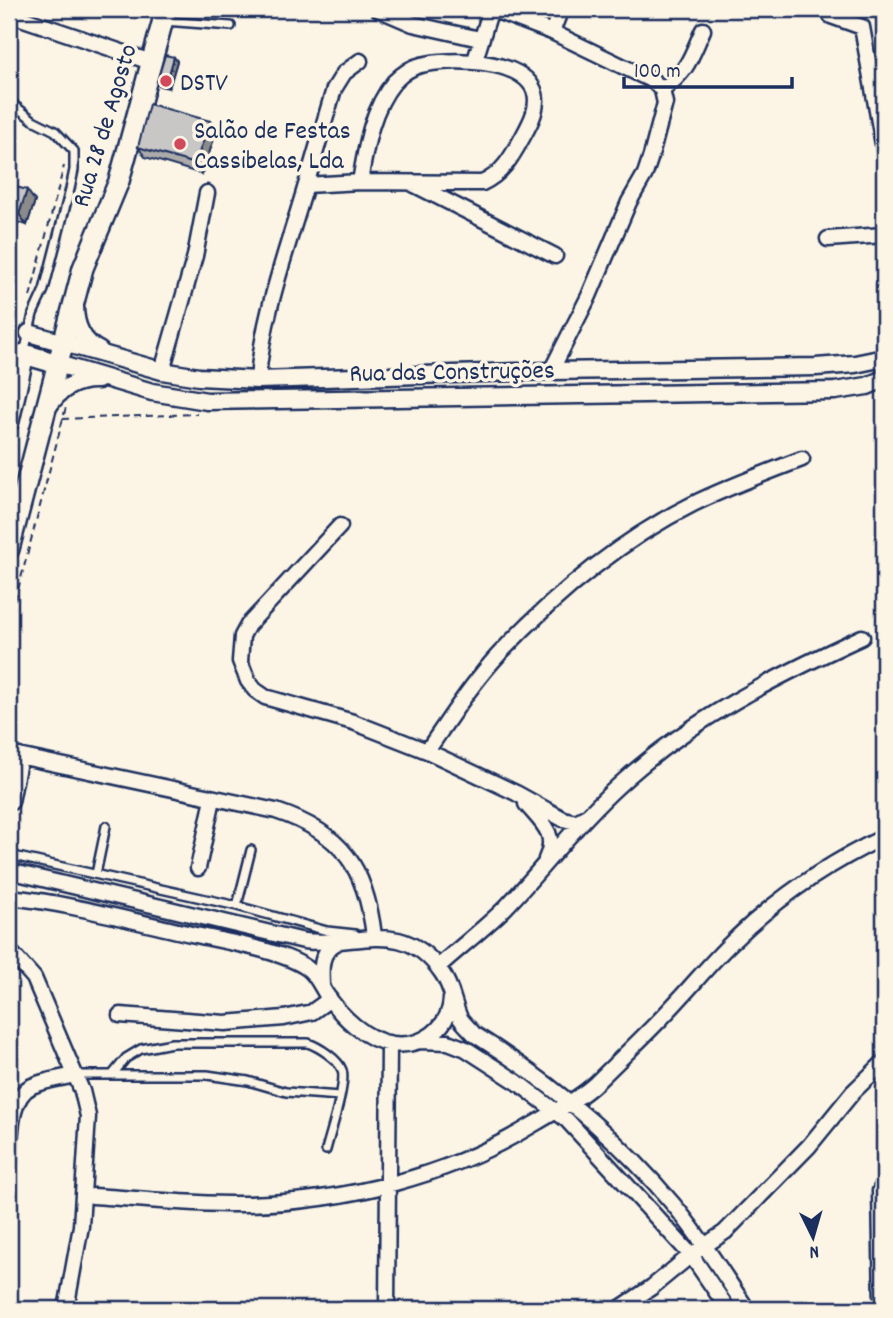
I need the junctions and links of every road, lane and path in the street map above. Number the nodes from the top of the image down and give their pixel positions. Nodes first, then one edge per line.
1 (378, 9) edge
2 (491, 9) edge
3 (561, 9) edge
4 (9, 13) edge
5 (164, 15) edge
6 (831, 16) dead end
7 (231, 26) dead end
8 (703, 30) dead end
9 (552, 32) junction
10 (480, 38) junction
11 (475, 60) junction
12 (360, 61) dead end
13 (151, 62) junction
14 (662, 90) junction
15 (9, 101) edge
16 (69, 146) junction
17 (884, 150) edge
18 (360, 182) junction
19 (409, 182) junction
20 (306, 185) junction
21 (208, 193) dead end
22 (884, 234) edge
23 (828, 239) dead end
24 (555, 256) dead end
25 (76, 297) junction
26 (29, 301) dead end
27 (29, 333) junction
28 (64, 344) junction
29 (24, 354) junction
30 (884, 358) edge
31 (124, 361) junction
32 (58, 364) junction
33 (162, 371) junction
34 (551, 372) junction
35 (258, 380) junction
36 (884, 380) edge
37 (115, 382) junction
38 (13, 392) edge
39 (68, 403) dead end
40 (193, 411) dead end
41 (53, 416) junction
42 (9, 421) edge
43 (802, 459) dead end
44 (340, 526) dead end
45 (9, 549) edge
46 (9, 624) edge
47 (862, 637) dead end
48 (427, 751) junction
49 (15, 755) edge
50 (516, 793) junction
51 (213, 799) junction
52 (11, 802) dead end
53 (587, 816) junction
54 (106, 826) dead end
55 (884, 837) edge
56 (251, 850) dead end
57 (9, 853) edge
58 (198, 868) dead end
59 (542, 868) junction
60 (9, 871) edge
61 (96, 874) junction
62 (9, 897) edge
63 (237, 906) junction
64 (374, 936) junction
65 (339, 941) junction
66 (9, 950) edge
67 (438, 967) junction
68 (450, 989) junction
69 (326, 994) junction
70 (120, 1015) dead end
71 (419, 1041) junction
72 (389, 1043) junction
73 (884, 1062) edge
74 (75, 1074) junction
75 (113, 1074) junction
76 (340, 1096) junction
77 (570, 1101) junction
78 (555, 1111) junction
79 (326, 1150) dead end
80 (9, 1163) edge
81 (390, 1183) junction
82 (884, 1183) edge
83 (93, 1196) dead end
84 (706, 1245) junction
85 (691, 1255) junction
86 (66, 1309) edge
87 (387, 1309) edge
88 (619, 1309) edge
89 (728, 1309) edge
90 (747, 1309) edge
91 (884, 1309) edge

1 - 10 street
2 - 9 street
2 - 10 street
3 - 9 street
4 - 13 street
5 - 7 lane
5 - 13 main road, Rua 28 de Agosto
6 - 17 street
8 - 14 street
9 - 14 street
10 - 11 street
11 - 18 street
11 - 19 street
12 - 20 street
13 - 25 main road, Rua 28 de Agosto
14 - 34 street
15 - 16 lane
16 - 26 path
16 - 27 lane
18 - 19 street
18 - 20 street
19 - 24 street
20 - 35 street
21 - 33 street
22 - 23 street
25 - 28 main road, Rua 28 de Agosto
25 - 31 street
27 - 28 street, Rua das Construções
27 - 29 lane
28 - 31 street, Rua das Construções
28 - 32 main road, Rua 28 de Agosto
29 - 32 main road, Rua das Construções
29 - 38 main road
30 - 34 street, Rua das Construções
31 - 33 street, Rua das Construções
32 - 37 street, Rua das Construções
32 - 41 main road, Rua 28 de Agosto
33 - 35 street, Rua das Construções
34 - 35 street, Rua das Construções
36 - 37 street, Rua das Construções
37 - 41 street
38 - 42 main road
39 - 41 path
40 - 41 path
41 - 45 main road, Rua 28 de Agosto
41 - 46 path
43 - 48 street
44 - 48 street
47 - 53 street
48 - 50 street
49 - 51 street
49 - 52 street
50 - 53 street
50 - 59 street
51 - 58 street
51 - 64 street
53 - 59 street
54 - 61 lane
55 - 77 street
56 - 63 lane
57 - 61 lane
59 - 67 street
60 - 65 street
61 - 63 lane
62 - 69 street
63 - 64 lane
64 - 65 street
64 - 67 street
65 - 69 street
66 - 74 street
67 - 68 street
68 - 71 street
68 - 77 street
69 - 70 street
69 - 72 street
71 - 72 street
71 - 78 street
72 - 81 street
73 - 84 street
74 - 75 lane
74 - 80 street
74 - 86 street
75 - 76 lane
75 - 76 lane
76 - 79 lane
77 - 78 street
77 - 84 street
78 - 81 street
78 - 85 street
81 - 83 street
81 - 87 street
82 - 91 street
84 - 85 street
84 - 90 street
85 - 88 street
85 - 89 street

